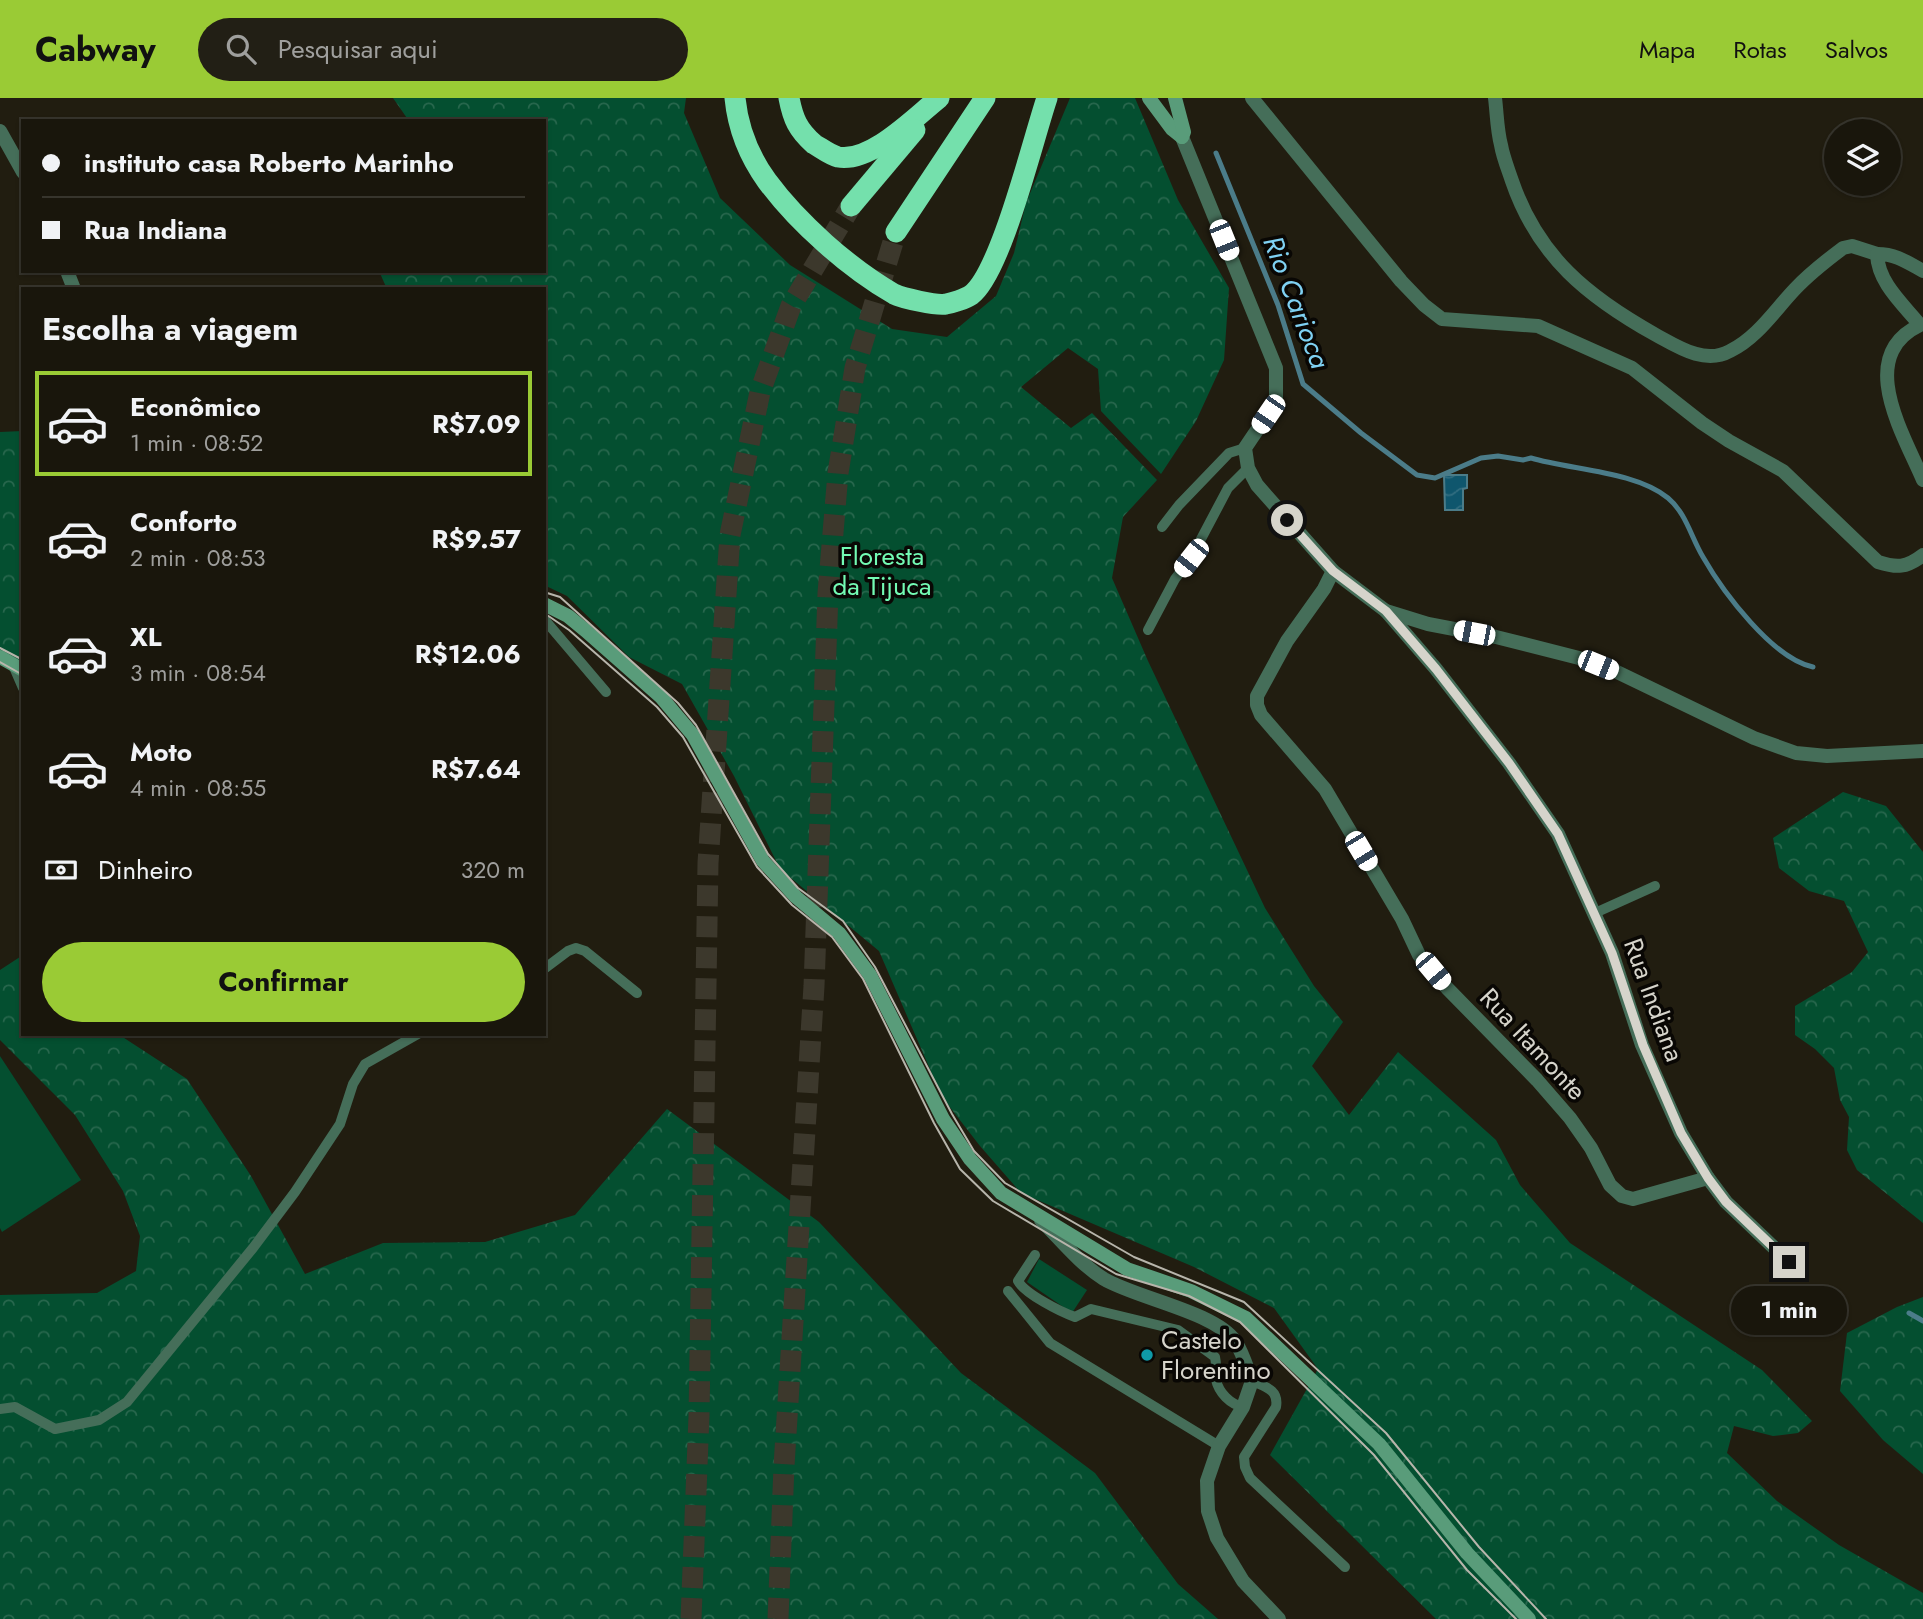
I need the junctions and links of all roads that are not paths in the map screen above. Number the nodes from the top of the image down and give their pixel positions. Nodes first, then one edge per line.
1 (735, 98) edge
2 (789, 98) edge
3 (941, 98) edge
4 (985, 98) edge
5 (1046, 98) edge
6 (1149, 98) edge
7 (1175, 98) edge
8 (1252, 98) edge
9 (1495, 98) edge
10 (0, 131) edge
11 (1182, 138) junction
12 (21, 168) edge
13 (851, 206) tunnel mouth
14 (896, 232) tunnel mouth
15 (1877, 254) junction
16 (1923, 271) edge
17 (1922, 327) edge
18 (1245, 448) junction
19 (1248, 468) junction
20 (1923, 480) edge
21 (1162, 527) dead end
22 (1923, 555) edge
23 (1333, 571) junction
24 (546, 605) edge
25 (1386, 611) junction
26 (546, 621) edge
27 (1148, 630) dead end
28 (0, 657) edge
29 (18, 667) edge
30 (606, 692) dead end
31 (1923, 751) edge
32 (1655, 886) dead end
33 (1595, 913) junction
34 (546, 968) edge
35 (637, 993) dead end
36 (414, 1036) edge
37 (1708, 1178) junction
38 (1035, 1214) junction
39 (1035, 1255) dead end
40 (1789, 1262) dead end
41 (1009, 1291) dead end
42 (1252, 1381) junction
43 (1243, 1407) junction
44 (0, 1409) edge
45 (1219, 1446) junction
46 (1345, 1567) dead end
47 (1279, 1619) edge
48 (1529, 1619) edge

1 - 5 highway
2 - 3 highway
3 - 13 highway
4 - 14 highway
6 - 11 street
7 - 11 street
8 - 22 street
9 - 15 street
10 - 12 street
11 - 18 street
15 - 16 street
15 - 17 street
17 - 20 street
18 - 19 street
18 - 21 lane
19 - 23 street
19 - 27 lane
23 - 25 street
23 - 37 street, Rua Itamonte
24 - 38 street
25 - 31 street
25 - 33 street, Rua Indiana
26 - 30 lane
28 - 29 street
32 - 33 lane
33 - 37 street, Rua Indiana
34 - 35 lane
36 - 44 lane
37 - 40 street, Rua Indiana
38 - 42 street
38 - 48 street
39 - 43 lane
41 - 45 lane
42 - 43 street
42 - 46 lane
43 - 45 street
45 - 47 street

